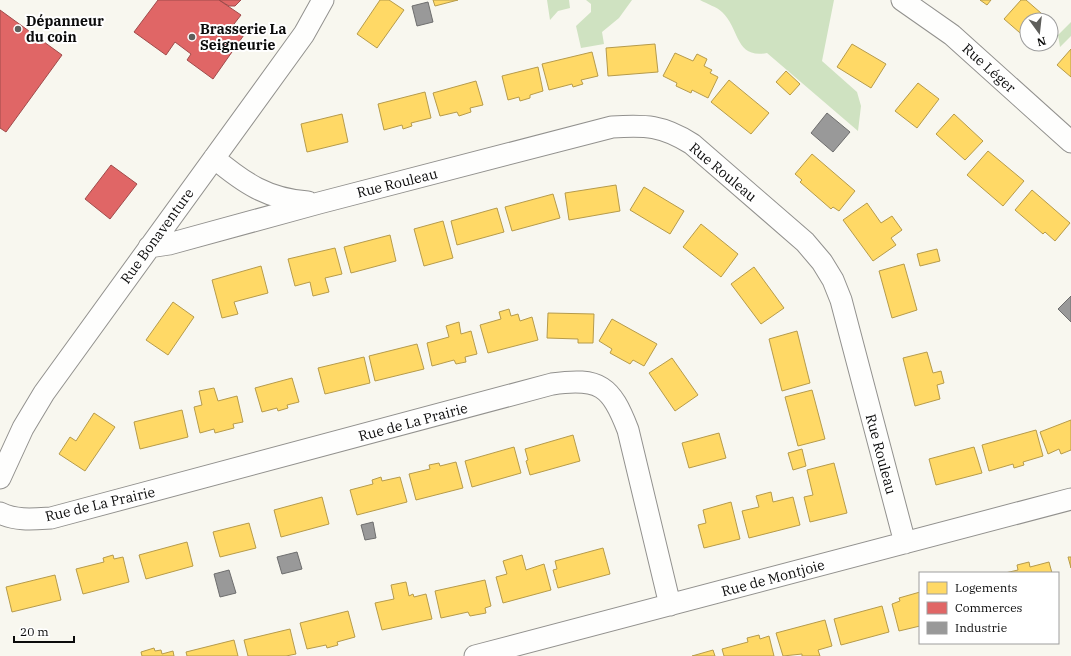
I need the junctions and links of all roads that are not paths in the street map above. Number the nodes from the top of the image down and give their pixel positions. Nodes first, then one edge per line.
1 (323, 0) edge
2 (902, 0) edge
3 (1071, 142) edge
4 (214, 158) junction
5 (319, 203) junction
6 (149, 247) junction
7 (0, 478) edge
8 (1071, 499) edge
9 (0, 513) edge
10 (905, 543) junction
11 (670, 605) junction
12 (475, 656) edge

1 - 4 street, Rue Bonaventure
2 - 3 street, Rue Léger
4 - 5 street, Rue Rouleau
4 - 6 street, Rue Bonaventure
5 - 6 street, Rue Rouleau
5 - 10 street, Rue Rouleau
6 - 7 street, Rue Bonaventure
8 - 10 street, Rue de Montjoie
9 - 11 street, Rue de La Prairie
10 - 11 street, Rue de Montjoie
11 - 12 street, Rue de Montjoie

